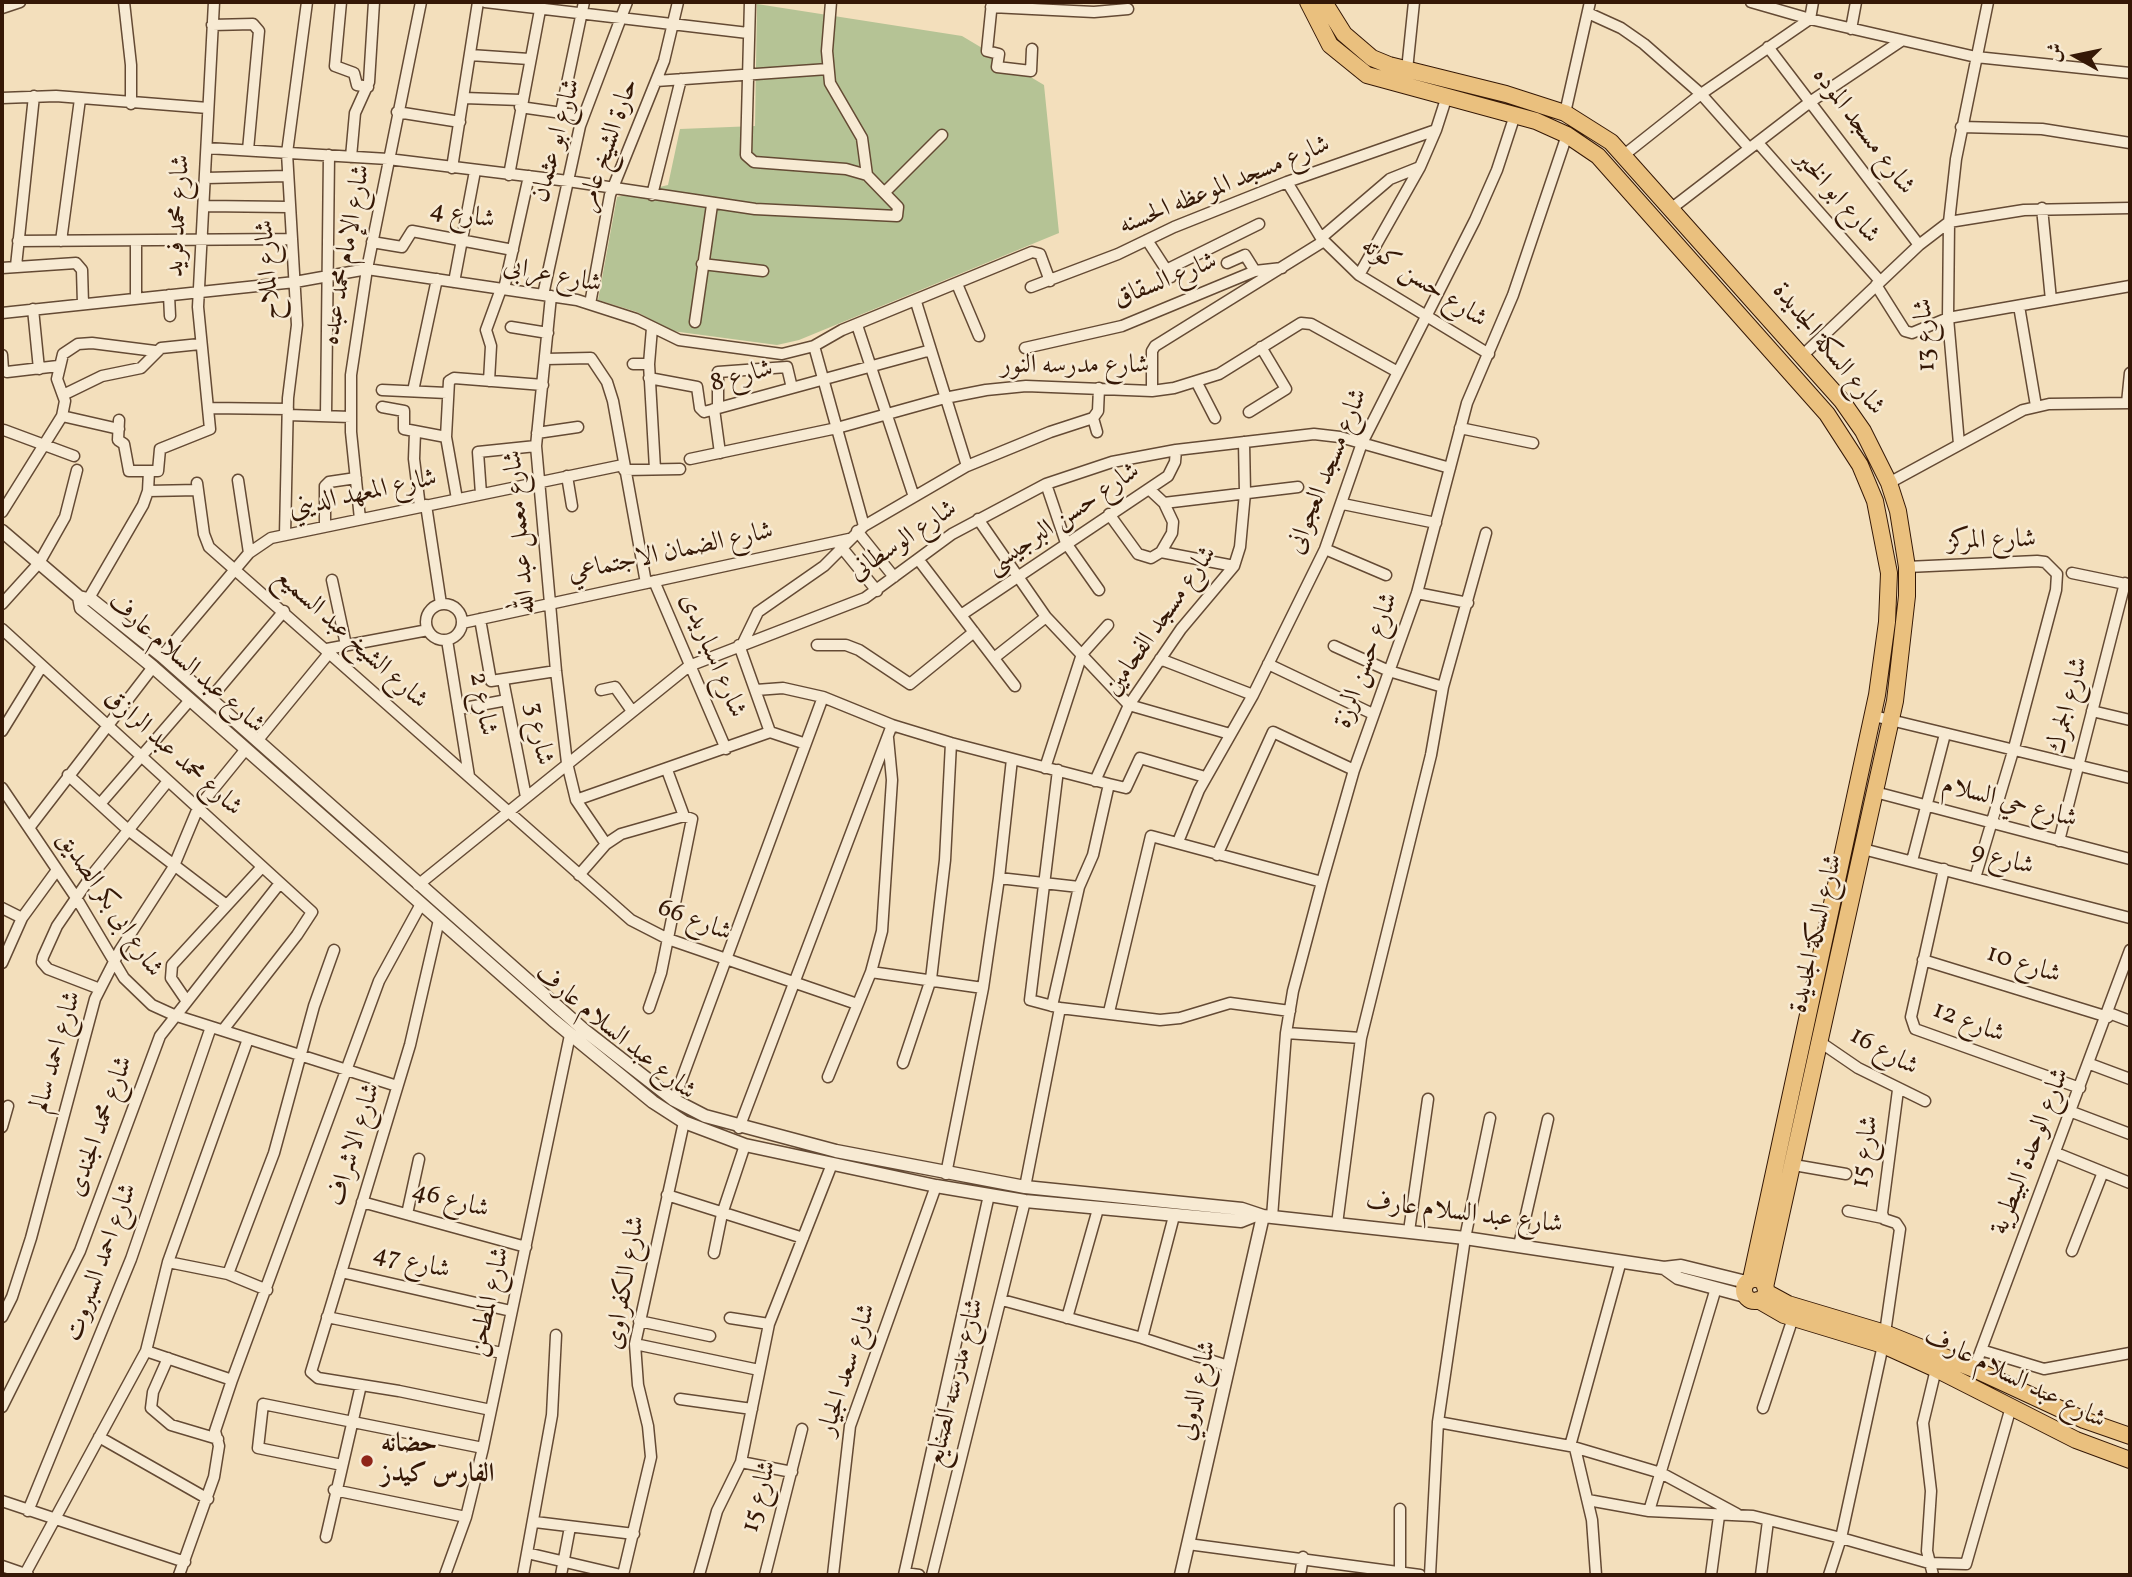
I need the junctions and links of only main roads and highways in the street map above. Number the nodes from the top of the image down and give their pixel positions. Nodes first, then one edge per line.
1 (1308, 2) edge
2 (1324, 2) edge
3 (1755, 1289) junction
4 (1884, 1339) junction
5 (1970, 1376) junction
6 (2130, 1436) edge
7 (2130, 1460) edge

1 - 3 main road, شارع السكة الجديدة
2 - 3 main road, شارع السكة الجديدة
3 - 4 main road, شارع عبد السلام عارف
3 - 4 main road, شارع عبد السلام عارف
4 - 5 main road, شارع عبد السلام عارف
4 - 5 main road, شارع عبد السلام عارف
5 - 6 main road, شارع عبد السلام عارف
5 - 7 main road, شارع عبد السلام عارف

